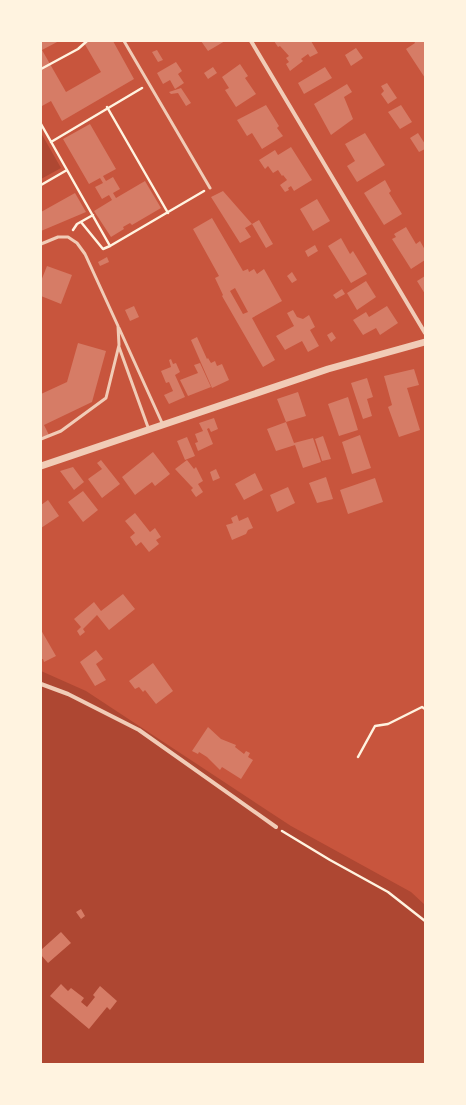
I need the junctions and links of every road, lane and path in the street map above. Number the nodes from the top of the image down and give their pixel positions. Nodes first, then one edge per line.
1 (87, 41) edge
2 (124, 41) edge
3 (251, 41) edge
4 (41, 69) edge
5 (149, 84) junction
6 (107, 107) junction
7 (41, 124) edge
8 (51, 142) junction
9 (67, 170) junction
10 (41, 185) edge
11 (210, 188) joint
12 (168, 213) junction
13 (93, 215) junction
14 (82, 222) junction
15 (68, 237) junction
16 (41, 244) edge
17 (110, 246) junction
18 (118, 326) junction
19 (425, 333) edge
20 (425, 342) edge
21 (119, 345) junction
22 (163, 425) junction
23 (148, 430) junction
24 (41, 439) edge
25 (41, 466) edge
26 (41, 684) edge
27 (425, 709) edge
28 (358, 757) dead end
29 (276, 827) joint
30 (425, 921) edge

1 - 4 path
2 - 5 lane
3 - 19 street
5 - 6 path
5 - 11 lane
6 - 8 path
6 - 12 path
7 - 8 path
8 - 9 path
9 - 10 path
9 - 13 path
11 - 12 path
12 - 17 path
13 - 14 path
13 - 17 path
14 - 15 path
14 - 17 path
15 - 16 lane
15 - 18 lane
18 - 21 lane
18 - 22 lane
20 - 22 street
21 - 23 lane
21 - 24 lane
22 - 23 street
23 - 25 street
26 - 29 street
27 - 28 path
29 - 30 path

